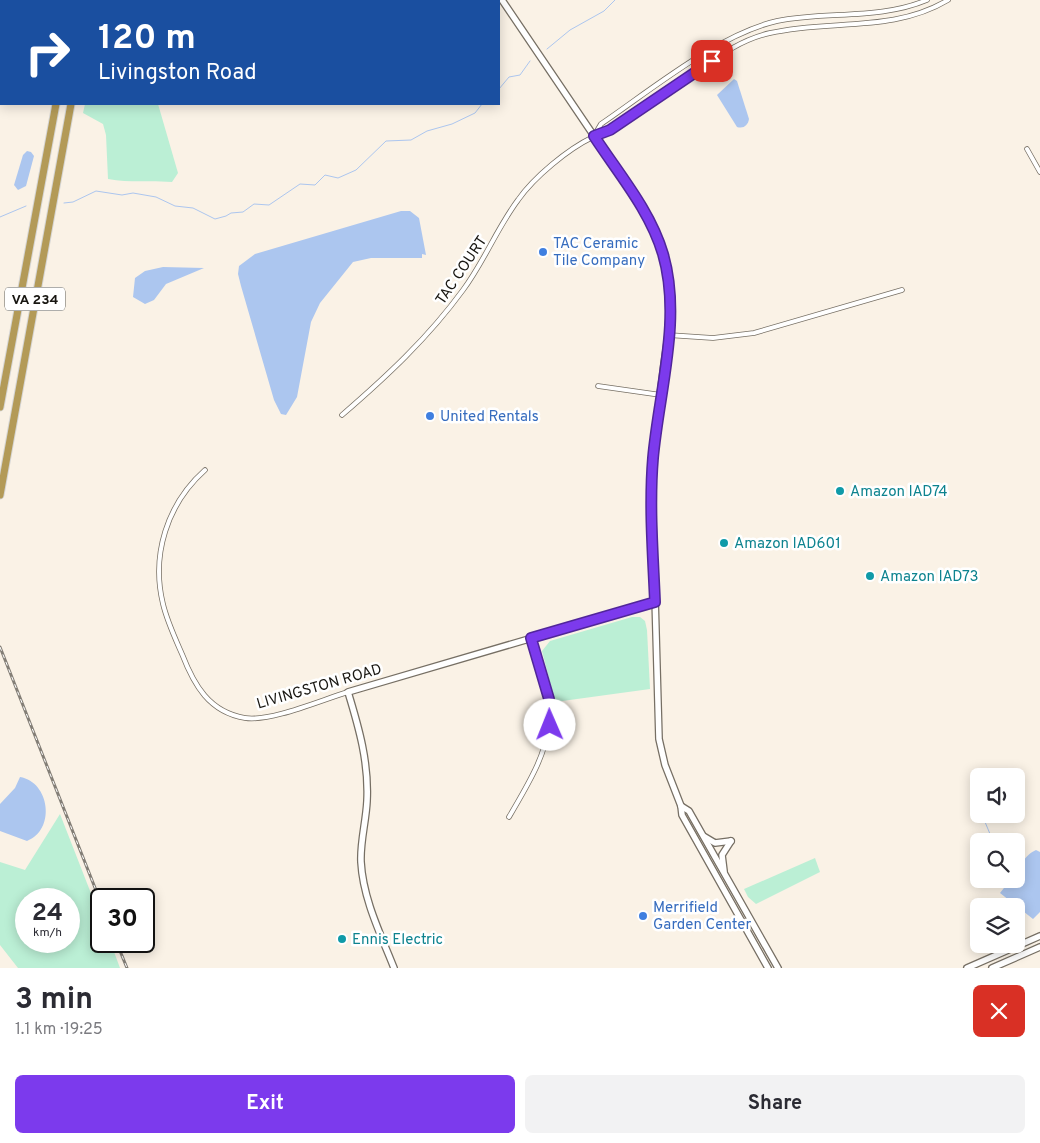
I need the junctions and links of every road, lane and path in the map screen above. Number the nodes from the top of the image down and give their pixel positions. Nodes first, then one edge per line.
1 (502, 0) edge
2 (927, 0) edge
3 (948, 0) edge
4 (56, 105) edge
5 (71, 105) edge
6 (594, 136) junction
7 (1027, 149) dead end
8 (1040, 172) edge
9 (902, 290) dead end
10 (668, 335) junction
11 (598, 386) dead end
12 (661, 395) junction
13 (0, 407) edge
14 (342, 415) dead end
15 (204, 470) dead end
16 (0, 494) edge
17 (655, 602) junction
18 (531, 638) junction
19 (348, 692) junction
20 (681, 806) junction
21 (509, 817) dead end
22 (701, 834) junction
23 (725, 875) junction
24 (1040, 936) edge
25 (1040, 947) edge
26 (394, 968) edge
27 (768, 968) edge
28 (778, 968) edge
29 (967, 968) edge
30 (992, 968) edge

1 - 6 main road
2 - 6 street
3 - 6 street
4 - 13 highway, VA 234
5 - 16 highway, VA 234
6 - 10 main road
6 - 14 street, TAC COURT
7 - 8 street
9 - 10 street
10 - 12 main road
11 - 12 street
12 - 17 main road
15 - 19 street, LIVINGSTON ROAD
17 - 18 main road, LIVINGSTON ROAD
17 - 20 main road
18 - 19 main road, LIVINGSTON ROAD
18 - 21 street
19 - 26 main road
20 - 22 main road
20 - 27 main road
22 - 23 main road
22 - 23 main road
23 - 28 main road
24 - 29 main road
25 - 30 main road

